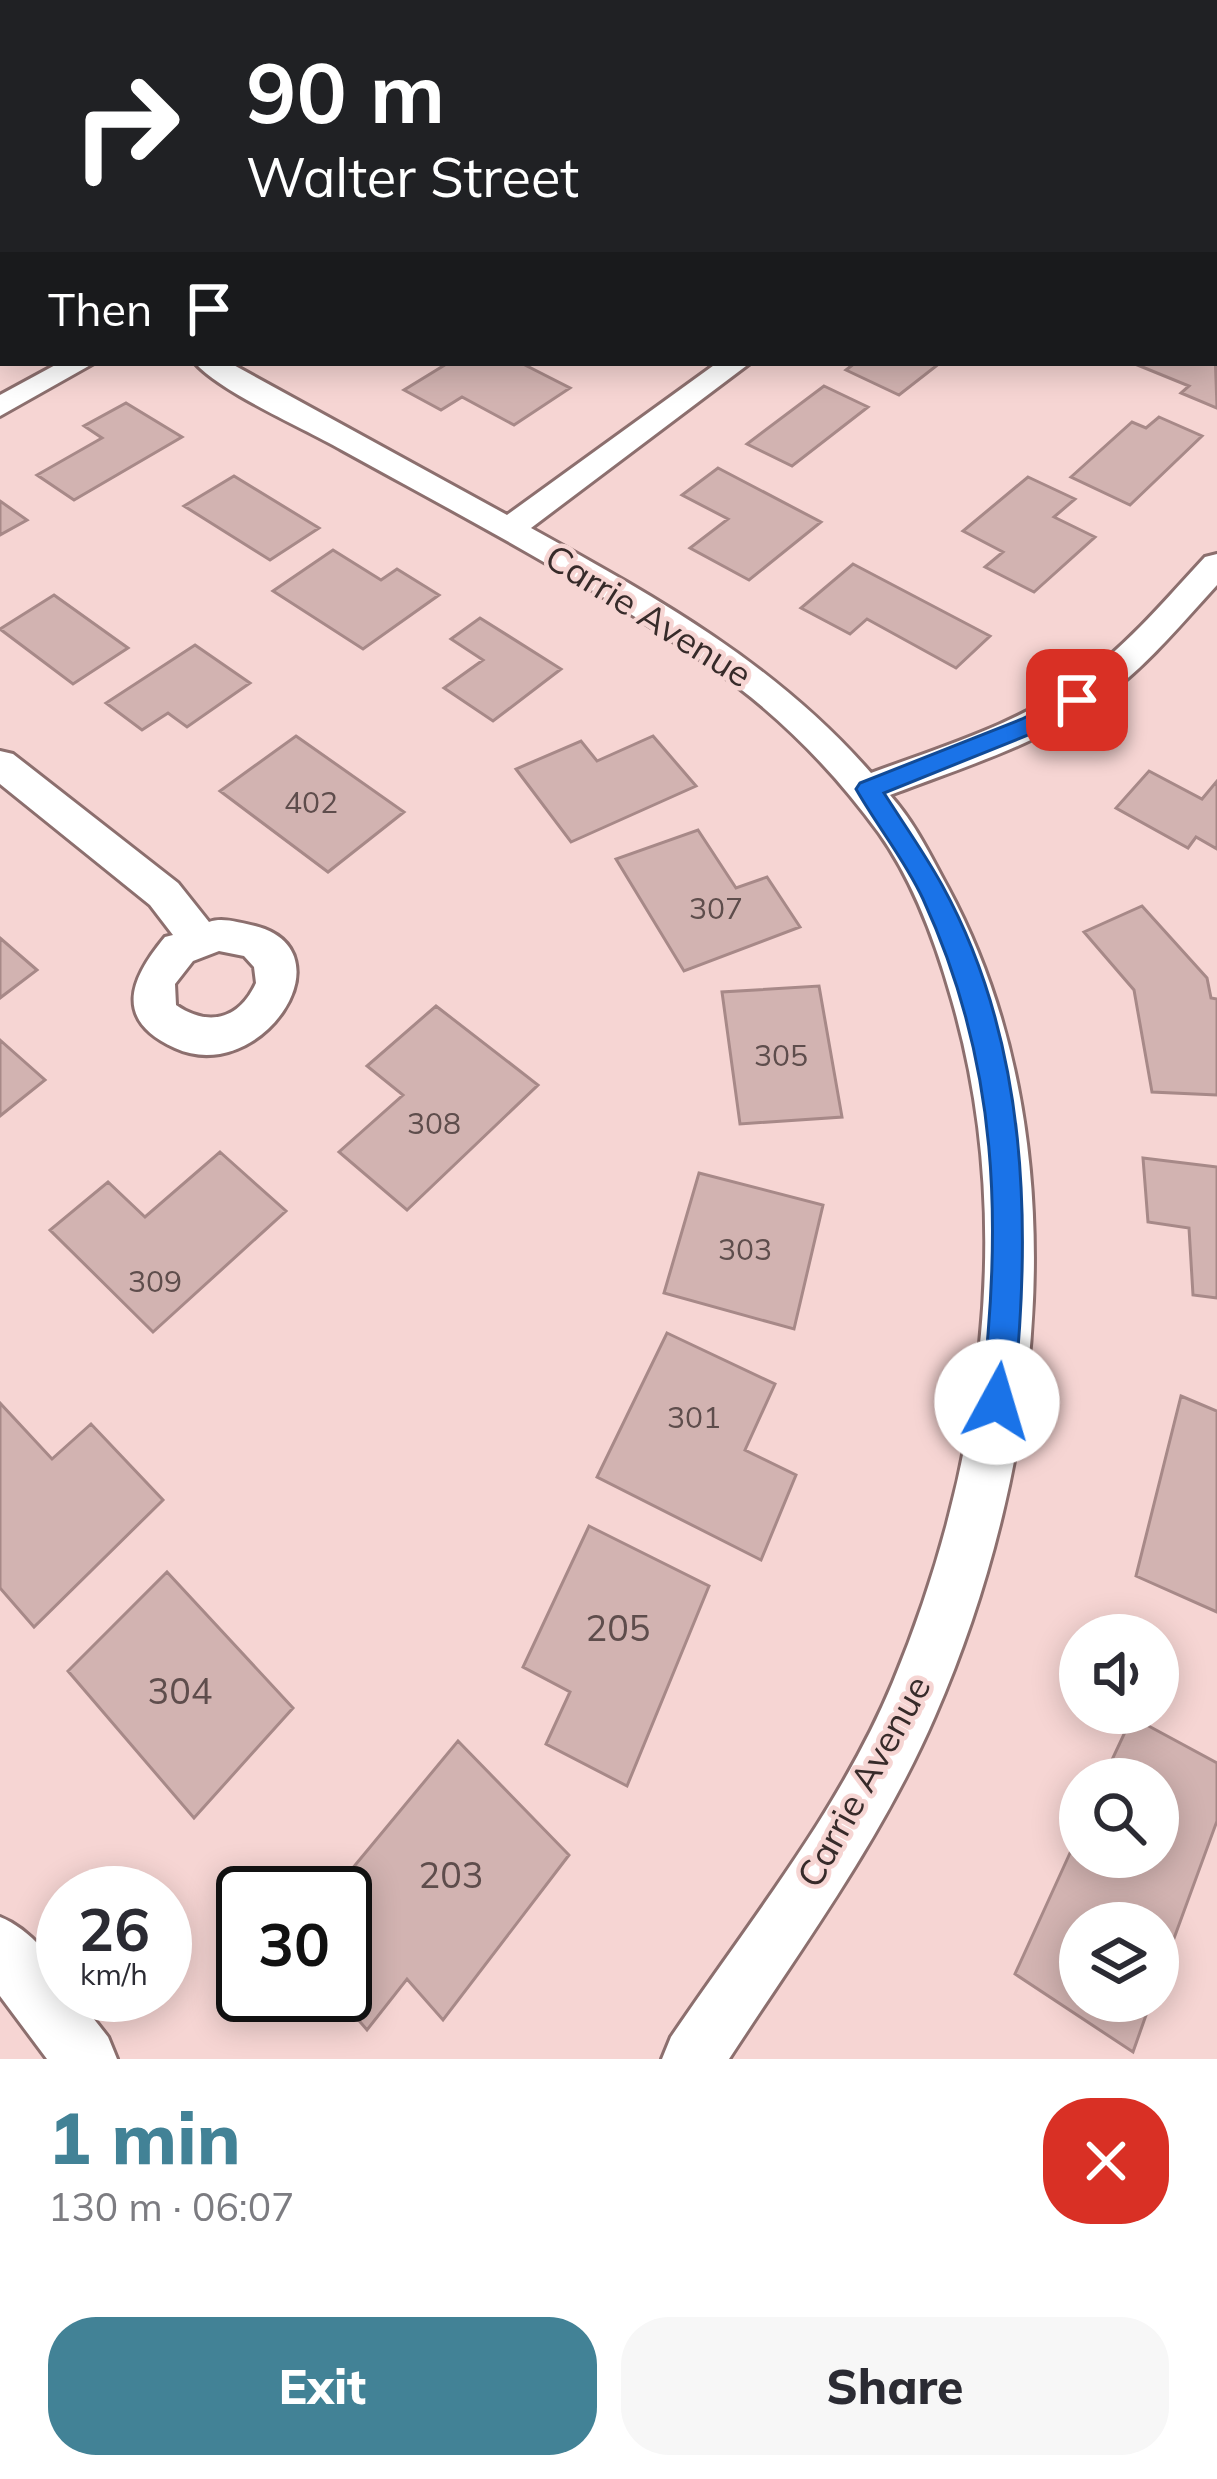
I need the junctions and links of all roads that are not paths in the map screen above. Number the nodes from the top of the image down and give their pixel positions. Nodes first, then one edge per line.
1 (75, 366) edge
2 (214, 366) edge
3 (732, 366) edge
4 (0, 407) edge
5 (509, 529) junction
6 (1217, 565) edge
7 (0, 764) edge
8 (868, 789) junction
9 (199, 939) dead end
10 (0, 1947) edge
11 (86, 2059) edge
12 (693, 2059) edge

1 - 4 street
2 - 5 street, Carrie Avenue
3 - 5 street
5 - 8 street, Carrie Avenue
6 - 8 street
7 - 9 street
8 - 12 street, Carrie Avenue
10 - 11 street

